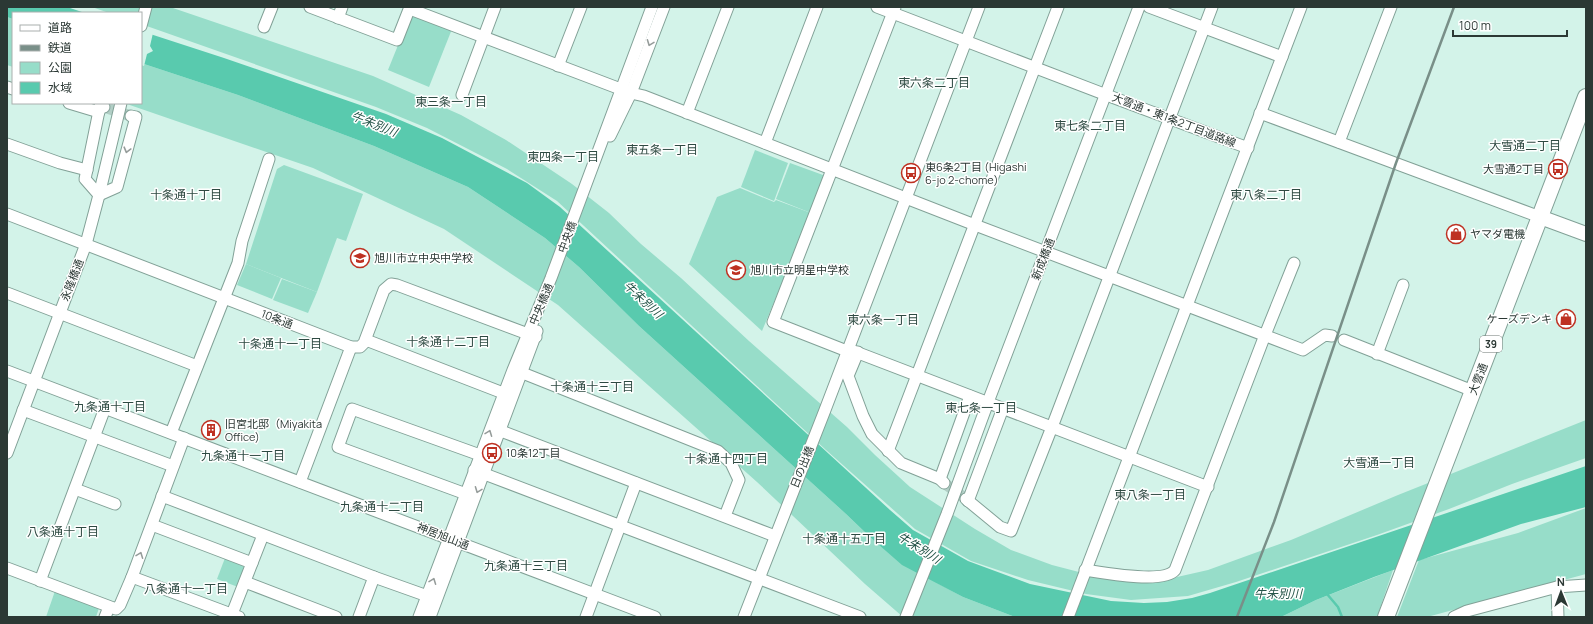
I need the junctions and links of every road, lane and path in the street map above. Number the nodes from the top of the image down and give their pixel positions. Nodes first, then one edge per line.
1 (146, 7) edge
2 (272, 7) edge
3 (310, 7) edge
4 (342, 7) edge
5 (496, 7) edge
6 (580, 7) edge
7 (652, 7) edge
8 (664, 7) edge
9 (728, 7) edge
10 (817, 7) edge
11 (877, 7) edge
12 (979, 7) edge
13 (1058, 7) edge
14 (1139, 7) edge
15 (1149, 7) edge
16 (1212, 7) edge
17 (1301, 7) edge
18 (1391, 7) edge
19 (410, 8) edge
20 (894, 10) edge
21 (338, 18) junction
22 (142, 22) edge
23 (264, 27) dead end
24 (1204, 27) junction
25 (484, 38) junction
26 (966, 41) junction
27 (1282, 57) junction
28 (558, 66) junction
29 (1035, 68) junction
30 (626, 91) junction
31 (1106, 94) junction
32 (462, 95) dead end
33 (1586, 96) edge
34 (74, 104) edge
35 (121, 104) edge
36 (1260, 112) junction
37 (687, 113) junction
38 (131, 116) dead end
39 (1169, 120) junction
40 (1339, 142) junction
41 (765, 143) junction
42 (7, 144) edge
43 (1248, 148) junction
44 (269, 159) dead end
45 (833, 169) junction
46 (86, 170) junction
47 (99, 195) junction
48 (906, 197) junction
49 (7, 214) edge
50 (1540, 217) junction
51 (975, 225) junction
52 (1586, 234) edge
53 (86, 244) junction
54 (1046, 252) junction
55 (1294, 264) dead end
56 (1109, 276) junction
57 (551, 278) joint
58 (1403, 285) dead end
59 (7, 293) edge
60 (224, 298) junction
61 (1187, 305) junction
62 (60, 313) junction
63 (532, 335) junction
64 (1265, 335) junction
65 (1332, 336) dead end
66 (366, 340) junction
67 (1344, 340) dead end
68 (351, 347) junction
69 (851, 350) junction
70 (1377, 354) junction
71 (197, 366) junction
72 (7, 371) edge
73 (518, 371) junction
74 (917, 375) junction
75 (34, 381) junction
76 (1473, 391) junction
77 (509, 395) junction
78 (970, 396) junction
79 (988, 402) junction
80 (105, 408) junction
81 (1003, 408) junction
82 (23, 410) junction
83 (1052, 427) junction
84 (501, 431) junction
85 (171, 433) junction
86 (94, 437) junction
87 (184, 438) junction
88 (888, 451) junction
89 (7, 452) edge
90 (480, 455) junction
91 (1130, 457) junction
92 (173, 466) junction
93 (479, 472) junction
94 (300, 482) junction
95 (636, 483) junction
96 (1208, 487) junction
97 (75, 489) junction
98 (466, 494) junction
99 (162, 496) junction
100 (115, 504) dead end
101 (725, 516) junction
102 (152, 525) junction
103 (620, 526) junction
104 (777, 531) junction
105 (263, 535) junction
106 (454, 540) junction
107 (252, 562) junction
108 (7, 568) edge
109 (1085, 570) junction
110 (132, 576) junction
111 (374, 577) junction
112 (759, 578) junction
113 (40, 581) junction
114 (245, 582) junction
115 (1586, 585) edge
116 (1557, 587) junction
117 (594, 594) junction
118 (432, 598) junction
119 (107, 612) edge
120 (428, 615) edge
121 (907, 615) edge
122 (236, 616) edge
123 (336, 617) edge
124 (359, 617) edge
125 (586, 617) edge
126 (655, 617) edge
127 (744, 617) edge
128 (860, 617) edge
129 (1068, 617) edge
130 (1386, 617) edge
131 (1454, 617) edge
132 (1558, 617) edge

1 - 22 street
2 - 23 street
3 - 21 street
4 - 21 street
5 - 25 street
6 - 28 street
7 - 30 street
8 -> 30 street
9 - 37 street
10 - 41 street
11 - 20 street, 大雪通・東1条2丁目道路線
12 - 26 street
13 - 29 street
14 - 31 street, 新成橋通
15 - 24 street
16 - 24 street
17 - 27 street, 大雪通・東1条2丁目道路線
18 - 40 street
19 - 21 street
19 - 25 street
20 - 26 street, 大雪通・東1条2丁目道路線
20 - 45 street
24 - 27 street
24 - 39 street
25 - 28 street
25 - 32 street
26 - 29 street, 大雪通・東1条2丁目道路線
26 - 48 street
27 - 36 street, 大雪通・東1条2丁目道路線
28 - 30 street
29 - 31 street, 大雪通・東1条2丁目道路線
29 - 51 street
30 - 37 street
30 - 57 street, 中央橋
31 - 39 street, 大雪通・東1条2丁目道路線
31 - 54 street, 新成橋通
33 - 50 highway, 大雪通 / 39
34 - 46 street
35 - 47 street, 永隆橋通
36 - 40 street
36 - 43 street, 大雪通・東1条2丁目道路線
37 - 41 street
38 -> 47 street
39 - 43 street, 大雪通・東1条2丁目道路線
39 - 56 street
40 - 50 street
41 - 45 street
42 - 46 street
43 - 61 street
44 - 60 street
45 - 48 street
45 - 69 street
46 - 47 street
47 - 53 street, 永隆橋通
48 - 51 street
48 - 69 street
49 - 53 street, 10条通
50 - 52 main road
50 - 76 highway, 大雪通 / 39
51 - 54 street
51 - 74 street
53 - 60 street, 10条通
53 - 62 street, 永隆橋通
54 - 56 street
54 - 79 street, 新成橋通
55 - 64 street
56 - 61 street
56 - 83 street
57 - 63 street, 中央橋通
58 - 70 street
59 - 62 street
60 - 68 street, 10条通
60 - 71 street
61 - 64 street
61 - 91 street
62 - 71 street
62 - 75 street, 永隆橋通
63 - 66 street
63 - 73 street, 中央橋通
64 - 65 street
64 - 96 street
66 - 68 street
66 - 77 street
67 - 70 street
68 - 94 street
69 - 74 street
69 - 88 street
69 - 104 street, 日の出橋
70 - 76 street
71 - 85 street
72 - 75 street, 神居旭山通
73 - 77 street, 中央橋通
73 - 101 street
74 - 78 street
74 - 88 street
75 - 80 street, 神居旭山通
75 - 82 street, 永隆橋通
76 - 130 highway, 大雪通 / 39
77 - 84 street, 中央橋通
90 -> 77 street, 中央橋通
78 - 79 street
78 - 88 street
79 - 81 street
79 - 121 street, 新成橋通
80 - 85 street, 神居旭山通
80 - 86 street
81 - 83 street
81 - 83 street
82 - 86 street
82 - 89 street, 永隆橋通
83 - 91 street
84 - 93 street, 中央橋通
84 - 95 street
85 - 87 street, 神居旭山通
86 - 92 street
86 - 97 street
87 - 92 street
87 - 94 street, 神居旭山通
90 - 93 street, 中央橋通
90 - 98 street
91 - 96 street
91 - 109 street
92 - 99 street
93 - 98 street, 中央橋通
93 - 103 street
93 -> 106 street, 中央橋通
94 - 106 street, 神居旭山通
95 - 101 street
95 - 103 street
96 - 109 street
97 - 100 street
97 - 113 street
98 - 106 street, 中央橋通
99 - 102 street
99 - 105 street
101 - 104 street
102 - 107 street
110 -> 102 street
103 - 112 street
103 - 117 street
104 - 112 street, 日の出橋
105 - 107 street
105 - 111 street
106 - 117 street, 神居旭山通
106 - 118 street, 中央橋通
107 - 114 street
108 - 113 street
109 - 129 street
110 - 119 street
110 - 122 street
111 - 118 street
111 - 124 street
112 - 127 street, 日の出橋
112 - 128 street
113 - 119 street
114 - 122 street
114 - 123 street
115 - 116 street
116 - 131 street
116 - 132 street
117 - 125 street
117 - 126 street, 神居旭山通
118 - 120 street, 中央橋通

